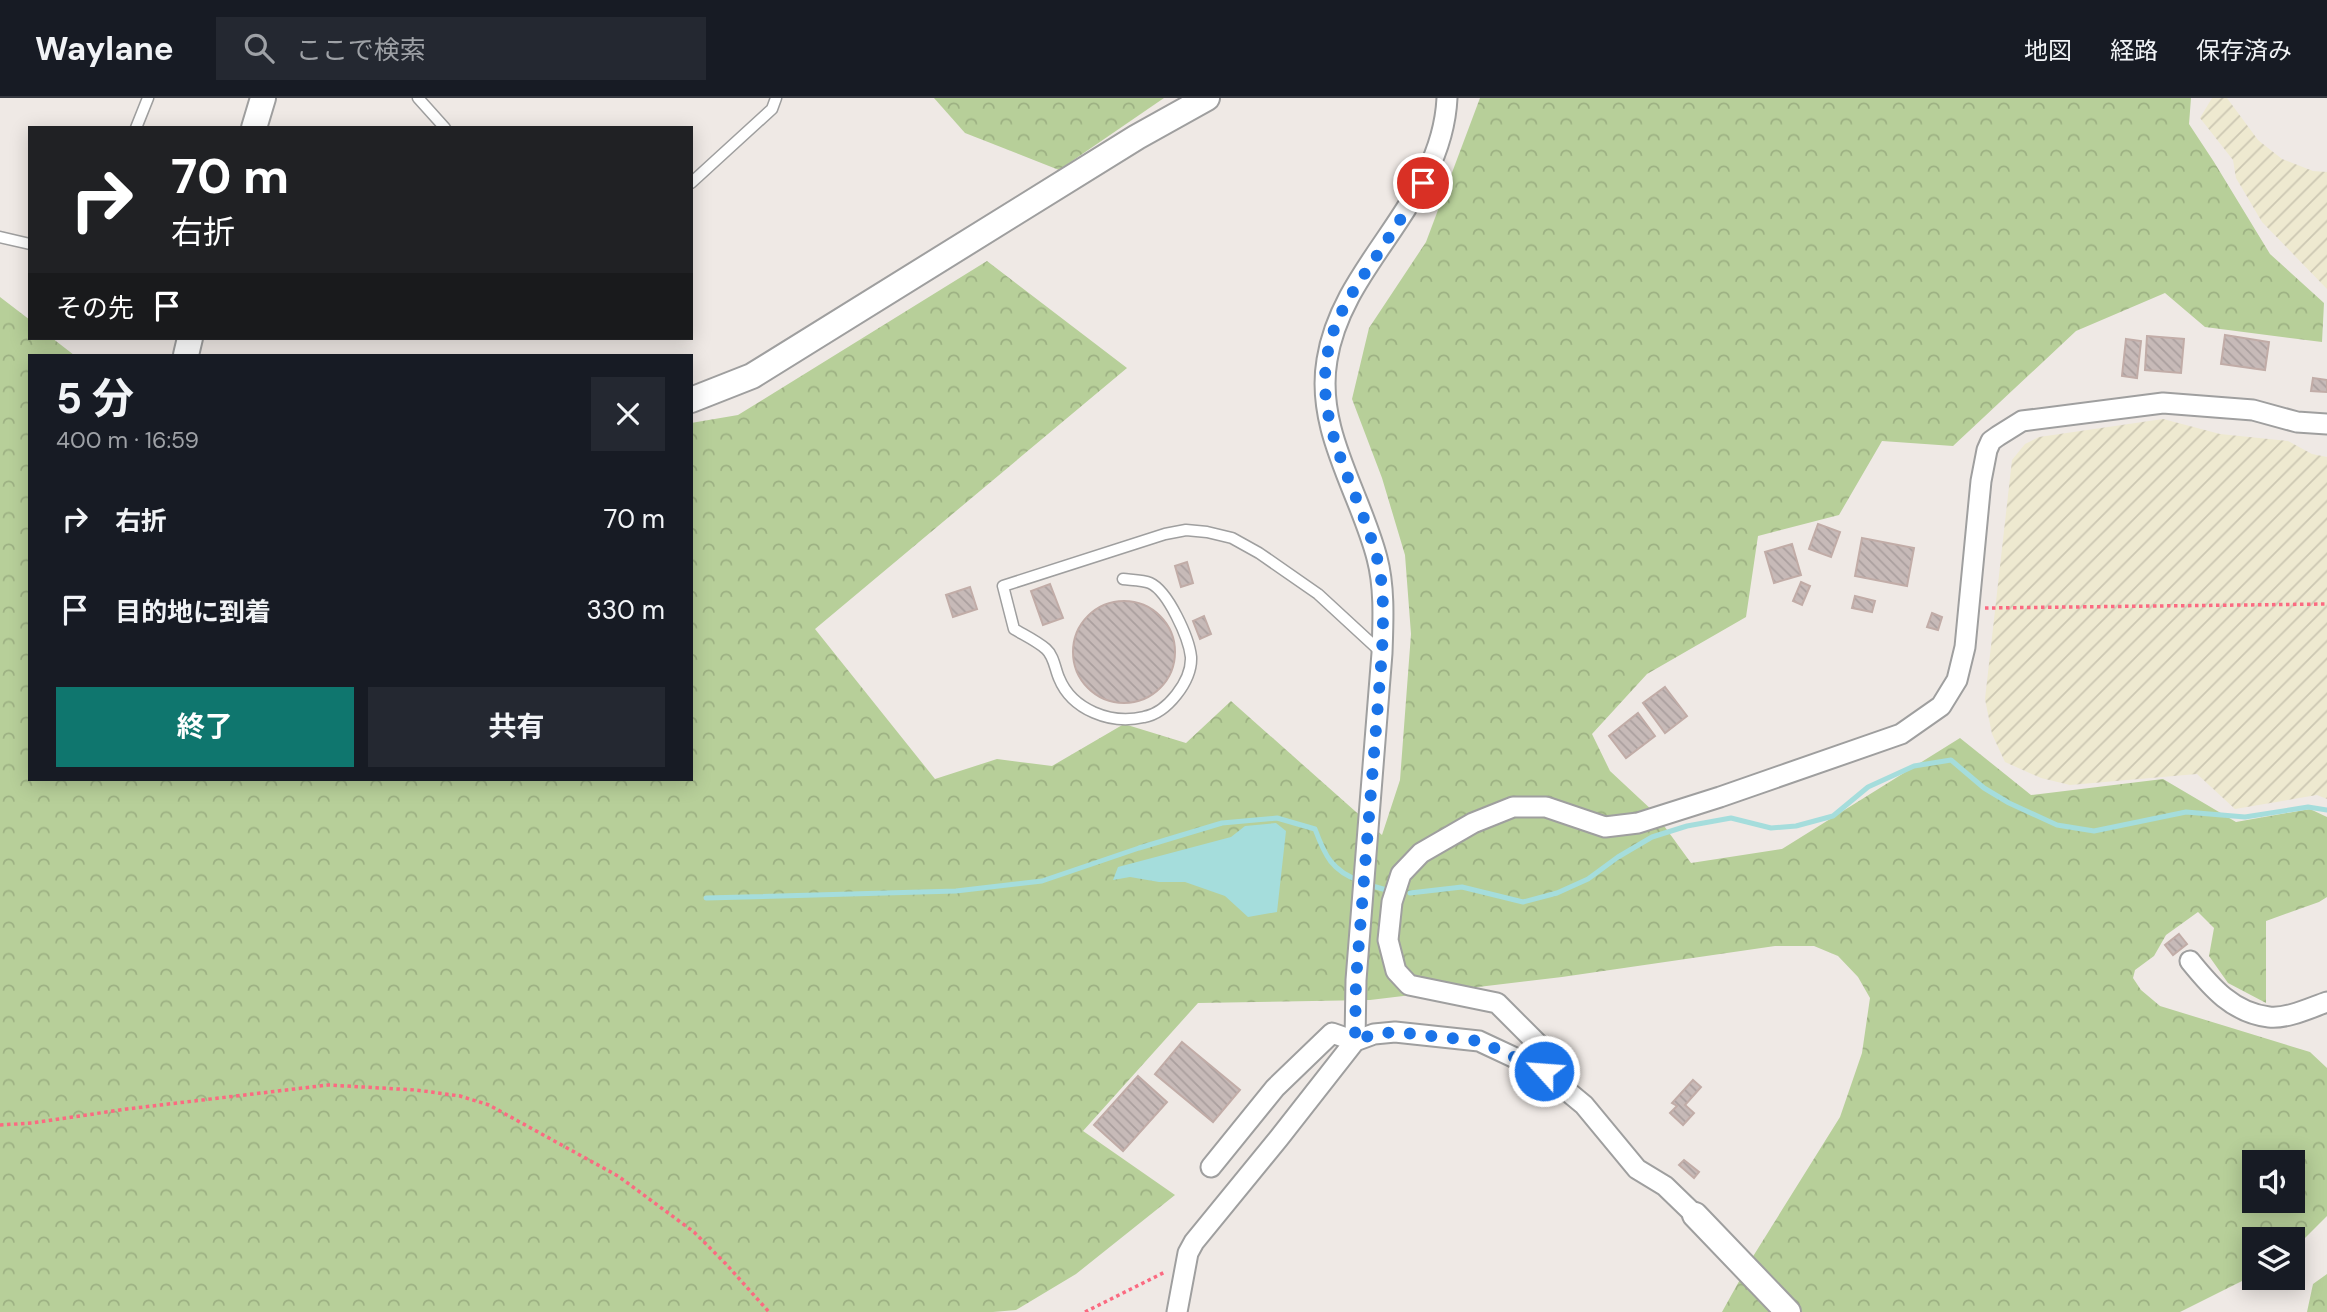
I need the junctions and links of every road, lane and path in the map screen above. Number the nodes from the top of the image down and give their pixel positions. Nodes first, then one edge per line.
1 (148, 98) edge
2 (263, 98) edge
3 (418, 98) edge
4 (776, 98) edge
5 (1207, 98) edge
6 (1447, 98) edge
7 (137, 126) edge
8 (255, 126) edge
9 (443, 126) edge
10 (693, 181) edge
11 (0, 237) edge
12 (28, 244) edge
13 (693, 399) edge
14 (2327, 424) edge
15 (1123, 579) dead end
16 (2327, 604) edge
17 (1969, 609) junction
18 (1382, 653) junction
19 (2190, 961) dead end
20 (2327, 1002) edge
21 (1355, 1041) junction
22 (1544, 1071) junction
23 (0, 1125) edge
24 (1211, 1167) dead end
25 (1695, 1215) joint
26 (1186, 1262) junction
27 (769, 1312) edge
28 (1085, 1312) edge
29 (1177, 1312) edge
30 (1788, 1312) edge

1 - 7 lane
2 - 8 street
3 - 9 lane
4 - 10 lane
5 - 13 street
6 - 18 street
11 - 12 lane
14 - 17 street
15 - 18 lane
16 - 17 path
17 - 22 street
18 - 21 street
19 - 20 street
21 - 22 street
21 - 24 street
21 - 26 street
22 - 25 street
23 - 27 path
25 - 30 street
26 - 28 path
26 - 29 street

